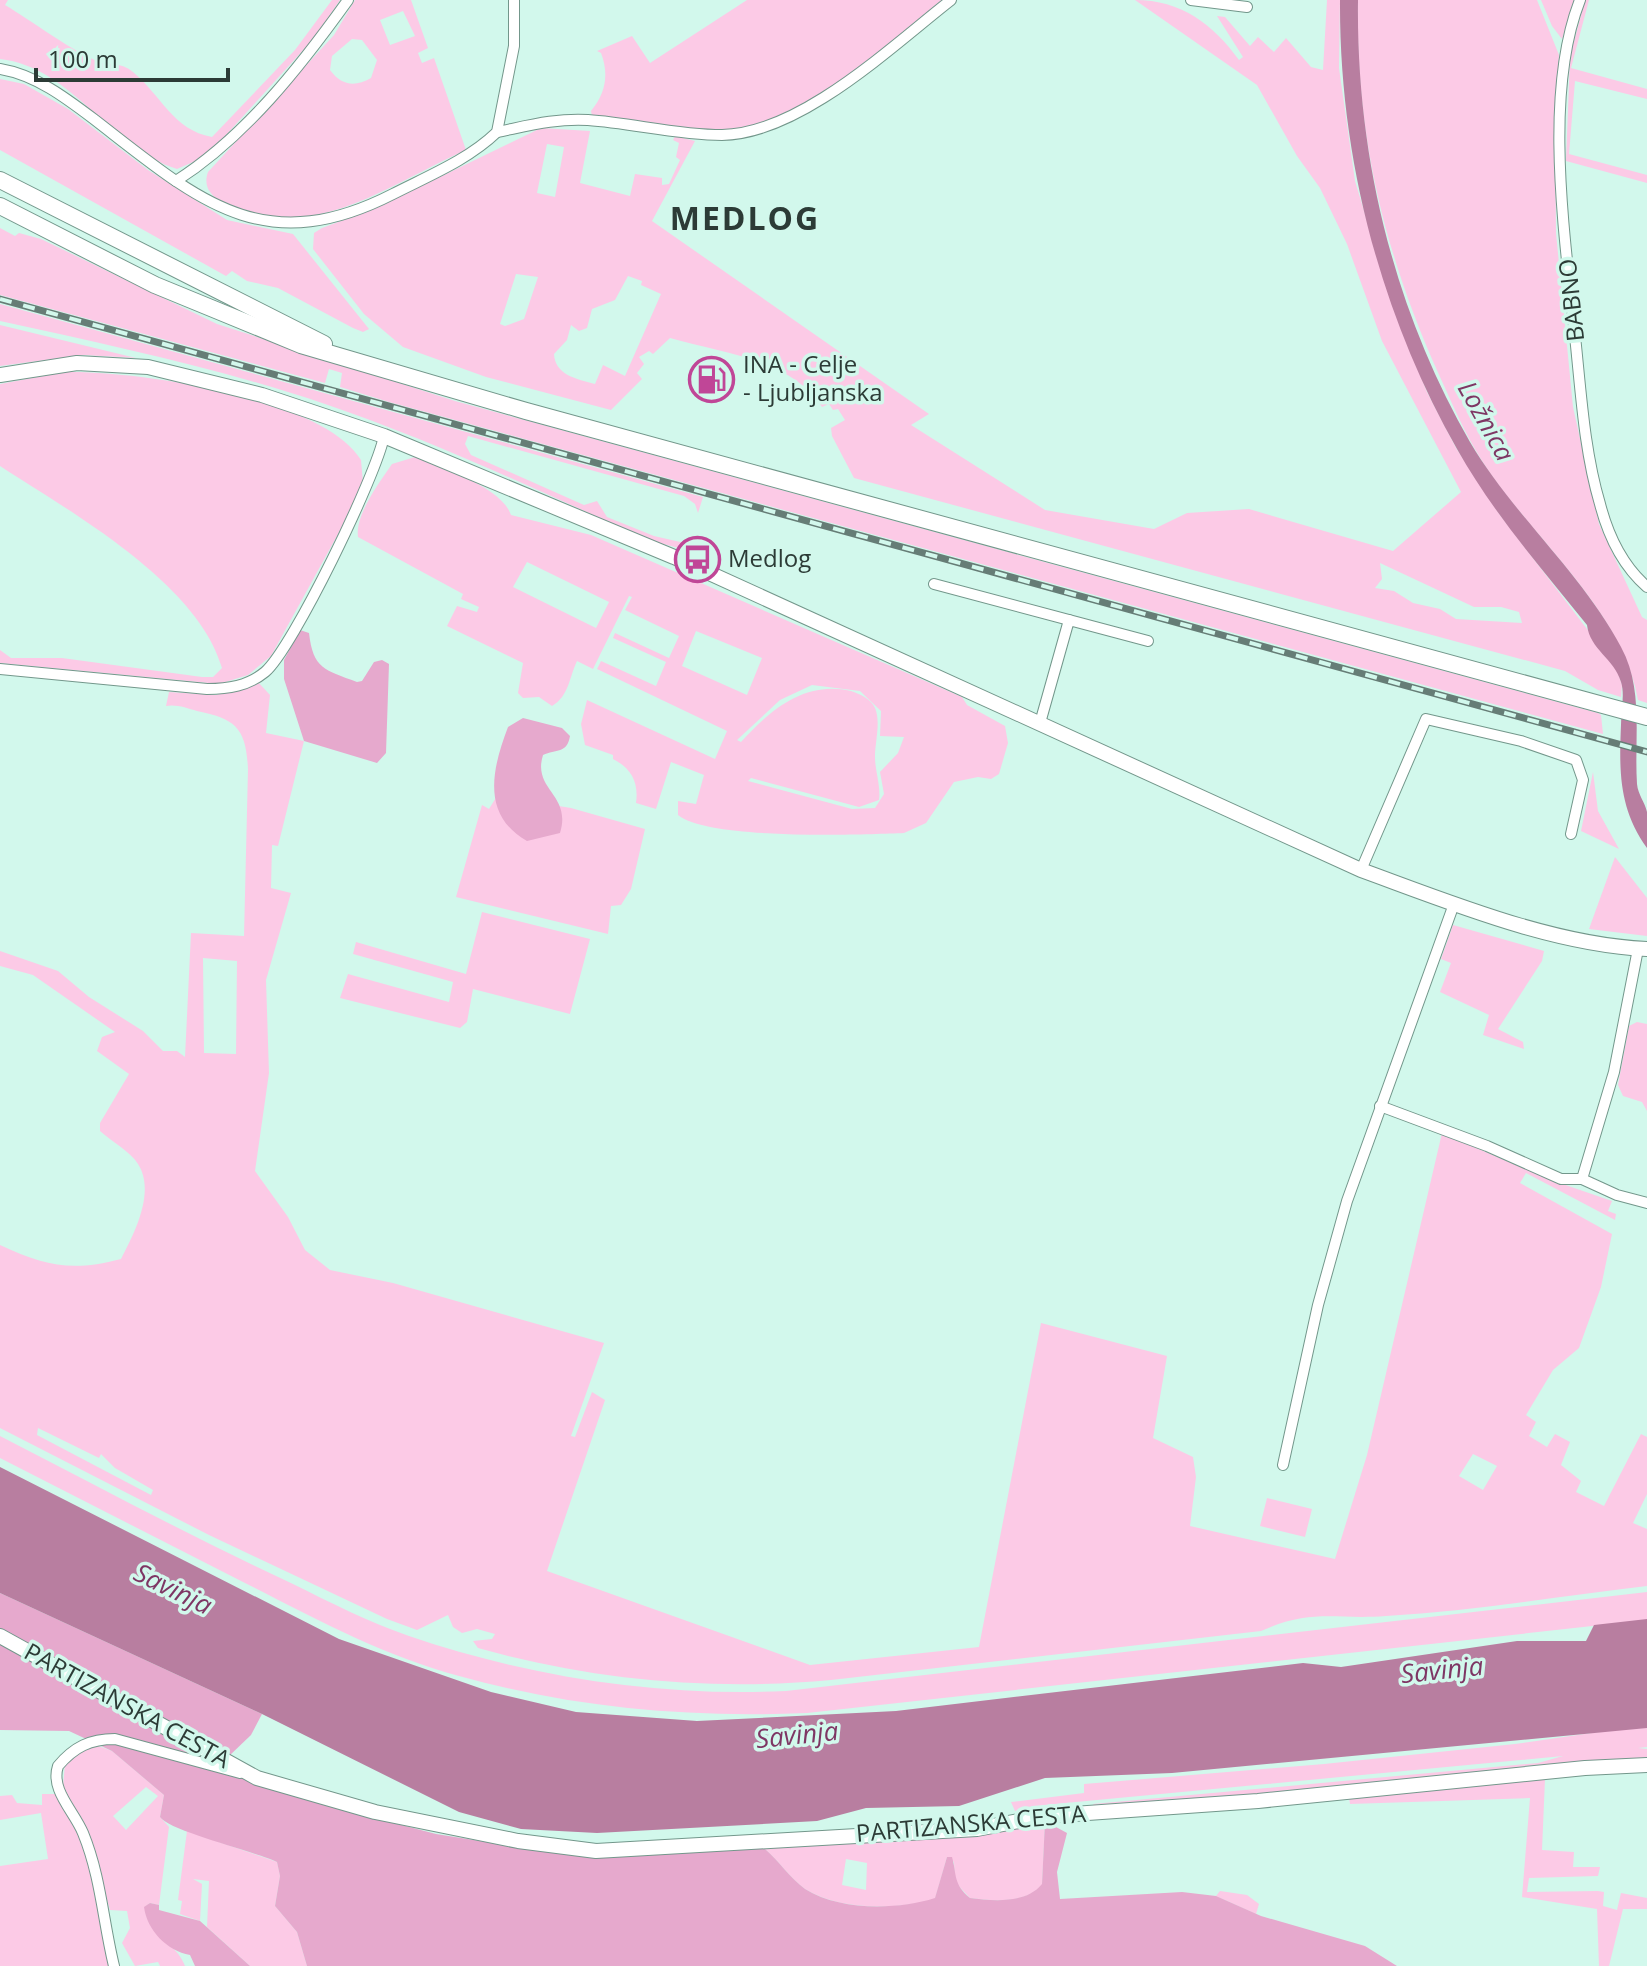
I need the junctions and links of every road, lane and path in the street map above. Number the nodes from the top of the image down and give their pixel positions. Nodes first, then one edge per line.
1 (348, 0) edge
2 (514, 0) edge
3 (951, 0) edge
4 (1191, 0) edge
5 (1580, 0) edge
6 (1247, 7) dead end
7 (0, 69) edge
8 (497, 132) junction
9 (0, 180) edge
10 (176, 181) junction
11 (0, 206) edge
12 (349, 360) junction
13 (0, 375) edge
14 (384, 436) junction
15 (934, 584) dead end
16 (1647, 587) edge
17 (1069, 620) junction
18 (1148, 641) dead end
19 (0, 669) edge
20 (1647, 717) edge
21 (1040, 723) junction
22 (1571, 834) dead end
23 (1361, 870) junction
24 (1454, 904) junction
25 (1642, 949) edge
26 (1380, 1106) junction
27 (1582, 1179) junction
28 (1647, 1203) edge
29 (1283, 1465) dead end
30 (0, 1636) edge
31 (1647, 1765) edge
32 (254, 1776) junction
33 (114, 1966) edge

1 - 10 street
2 - 8 street
3 - 8 street
4 - 6 street
5 - 16 street, BABNO
7 - 10 street
8 - 10 street
9 - 12 main road
11 - 12 main road
12 - 20 main road
13 - 14 street
14 - 19 street
14 - 21 street
15 - 17 street
17 - 18 street
17 - 21 street
21 - 23 street
22 - 23 street
23 - 24 street
24 - 25 street
24 - 26 street
25 - 27 street
26 - 27 street
26 - 29 street
27 - 28 street
30 - 32 street, PARTIZANSKA CESTA
31 - 32 street, PARTIZANSKA CESTA
32 - 33 street, PARTIZANSKA CESTA

